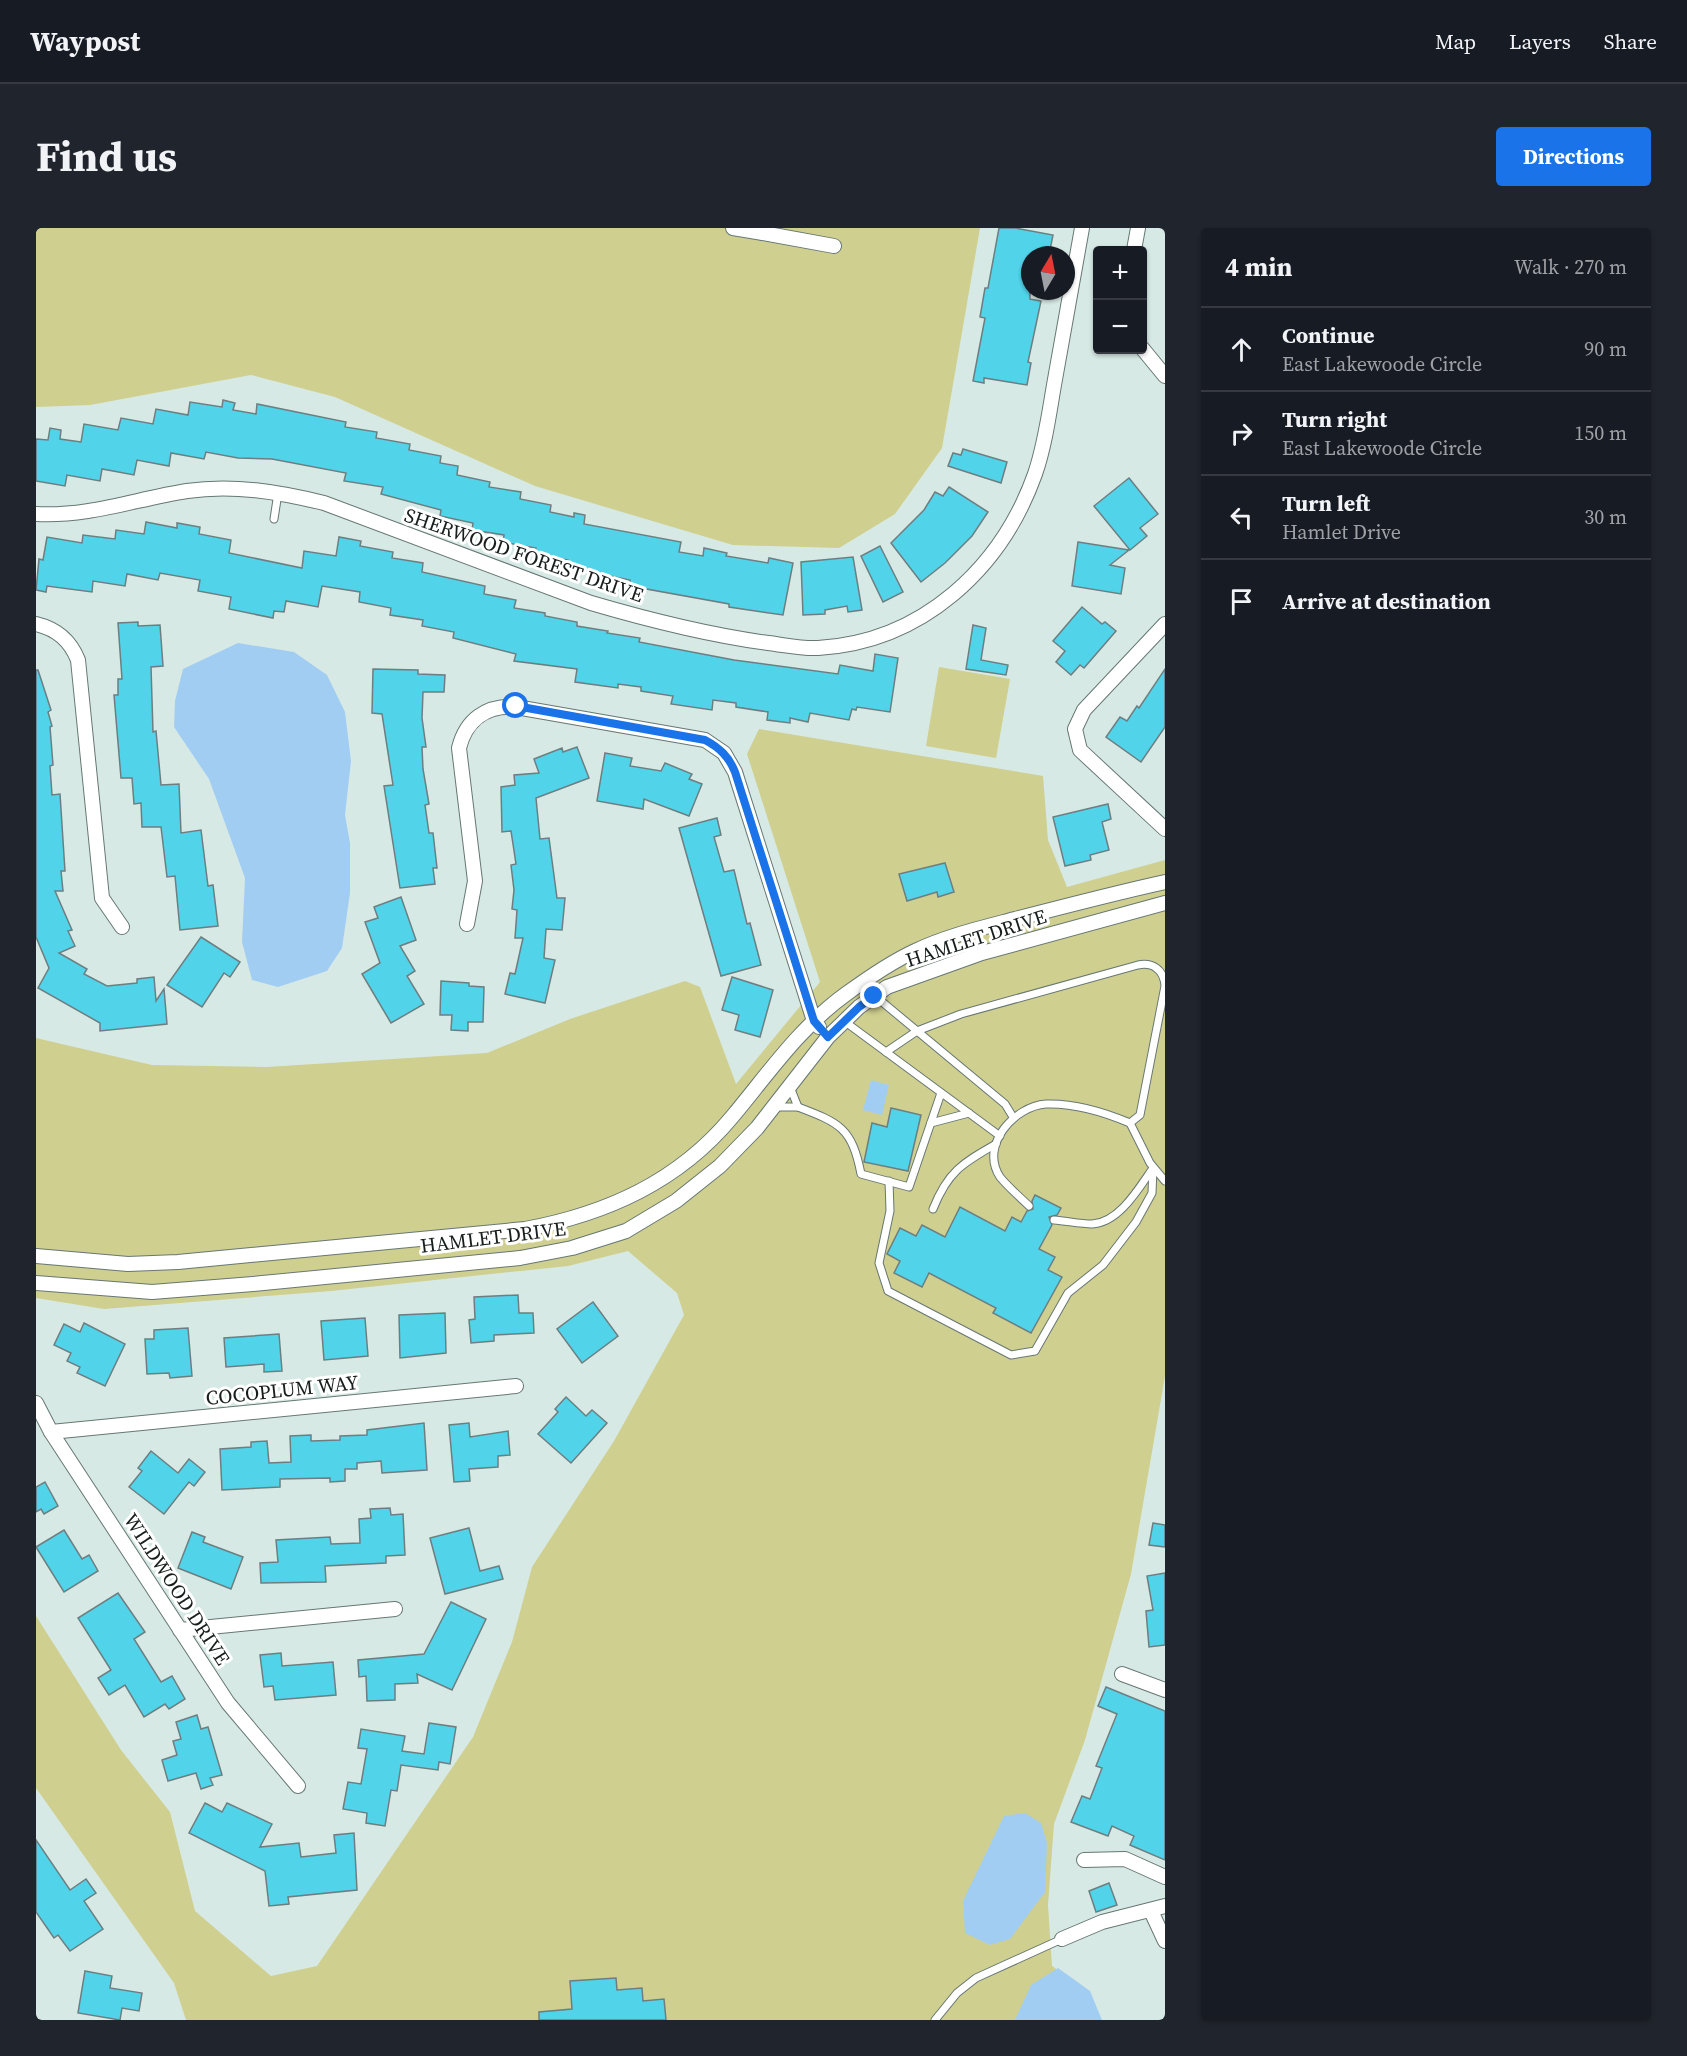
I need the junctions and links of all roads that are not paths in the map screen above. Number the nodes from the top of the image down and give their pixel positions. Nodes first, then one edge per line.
1 (733, 228) edge
2 (1082, 228) edge
3 (1138, 228) edge
4 (764, 231) edge
5 (834, 246) dead end
6 (1135, 246) edge
7 (1147, 353) edge
8 (1165, 376) edge
9 (278, 493) junction
10 (36, 514) edge
11 (274, 519) dead end
12 (36, 624) edge
13 (1165, 624) edge
14 (1165, 829) edge
15 (1165, 882) edge
16 (1165, 903) edge
17 (467, 924) dead end
18 (122, 927) dead end
19 (874, 996) junction
20 (814, 1021) junction
21 (844, 1021) junction
22 (917, 1031) junction
23 (828, 1037) junction
24 (886, 1052) junction
25 (790, 1087) junction
26 (941, 1093) junction
27 (774, 1107) junction
28 (798, 1107) junction
29 (969, 1113) junction
30 (1013, 1117) junction
31 (931, 1122) junction
32 (1130, 1123) junction
33 (1000, 1136) junction
34 (996, 1144) junction
35 (1154, 1168) junction
36 (889, 1181) junction
37 (1165, 1181) edge
38 (1029, 1206) dead end
39 (933, 1209) dead end
40 (1054, 1220) dead end
41 (36, 1256) edge
42 (36, 1283) edge
43 (516, 1386) dead end
44 (36, 1403) edge
45 (51, 1432) junction
46 (395, 1610) dead end
47 (180, 1630) junction
48 (1122, 1674) dead end
49 (1165, 1690) edge
50 (298, 1786) dead end
51 (1084, 1860) dead end
52 (1165, 1877) edge
53 (1158, 1908) edge
54 (1062, 1939) joint
55 (1165, 1941) edge
56 (934, 2020) edge

1 - 4 street
2 - 9 street, SHERWOOD FOREST DRIVE
3 - 6 street
4 - 5 street
7 - 8 street
9 - 10 street, SHERWOOD FOREST DRIVE
9 - 11 lane
12 - 18 street
13 - 14 street
15 - 20 street, HAMLET DRIVE
16 - 19 street, HAMLET DRIVE
17 - 20 street
19 - 21 street, HAMLET DRIVE
19 - 22 lane
20 - 23 street
20 - 41 street, HAMLET DRIVE
21 - 23 street, HAMLET DRIVE
21 - 24 lane
22 - 24 lane
22 - 30 lane
22 - 32 lane
23 - 25 street, HAMLET DRIVE
24 - 26 lane
25 - 27 street, HAMLET DRIVE
25 - 28 lane
26 - 29 lane
26 - 31 lane
27 - 28 lane
27 - 42 street, HAMLET DRIVE
28 - 36 lane
29 - 31 lane
29 - 33 lane
30 - 32 lane
30 - 33 lane
31 - 36 lane
32 - 35 lane
33 - 34 lane
34 - 38 lane
34 - 39 lane
35 - 36 lane
35 - 37 lane
35 - 40 lane
43 - 45 street, COCOPLUM WAY
44 - 45 street, WILDWOOD DRIVE
45 - 47 street, WILDWOOD DRIVE
46 - 47 street
47 - 50 street, WILDWOOD DRIVE
48 - 49 street
51 - 52 street
53 - 54 street
53 - 55 street
54 - 56 lane

